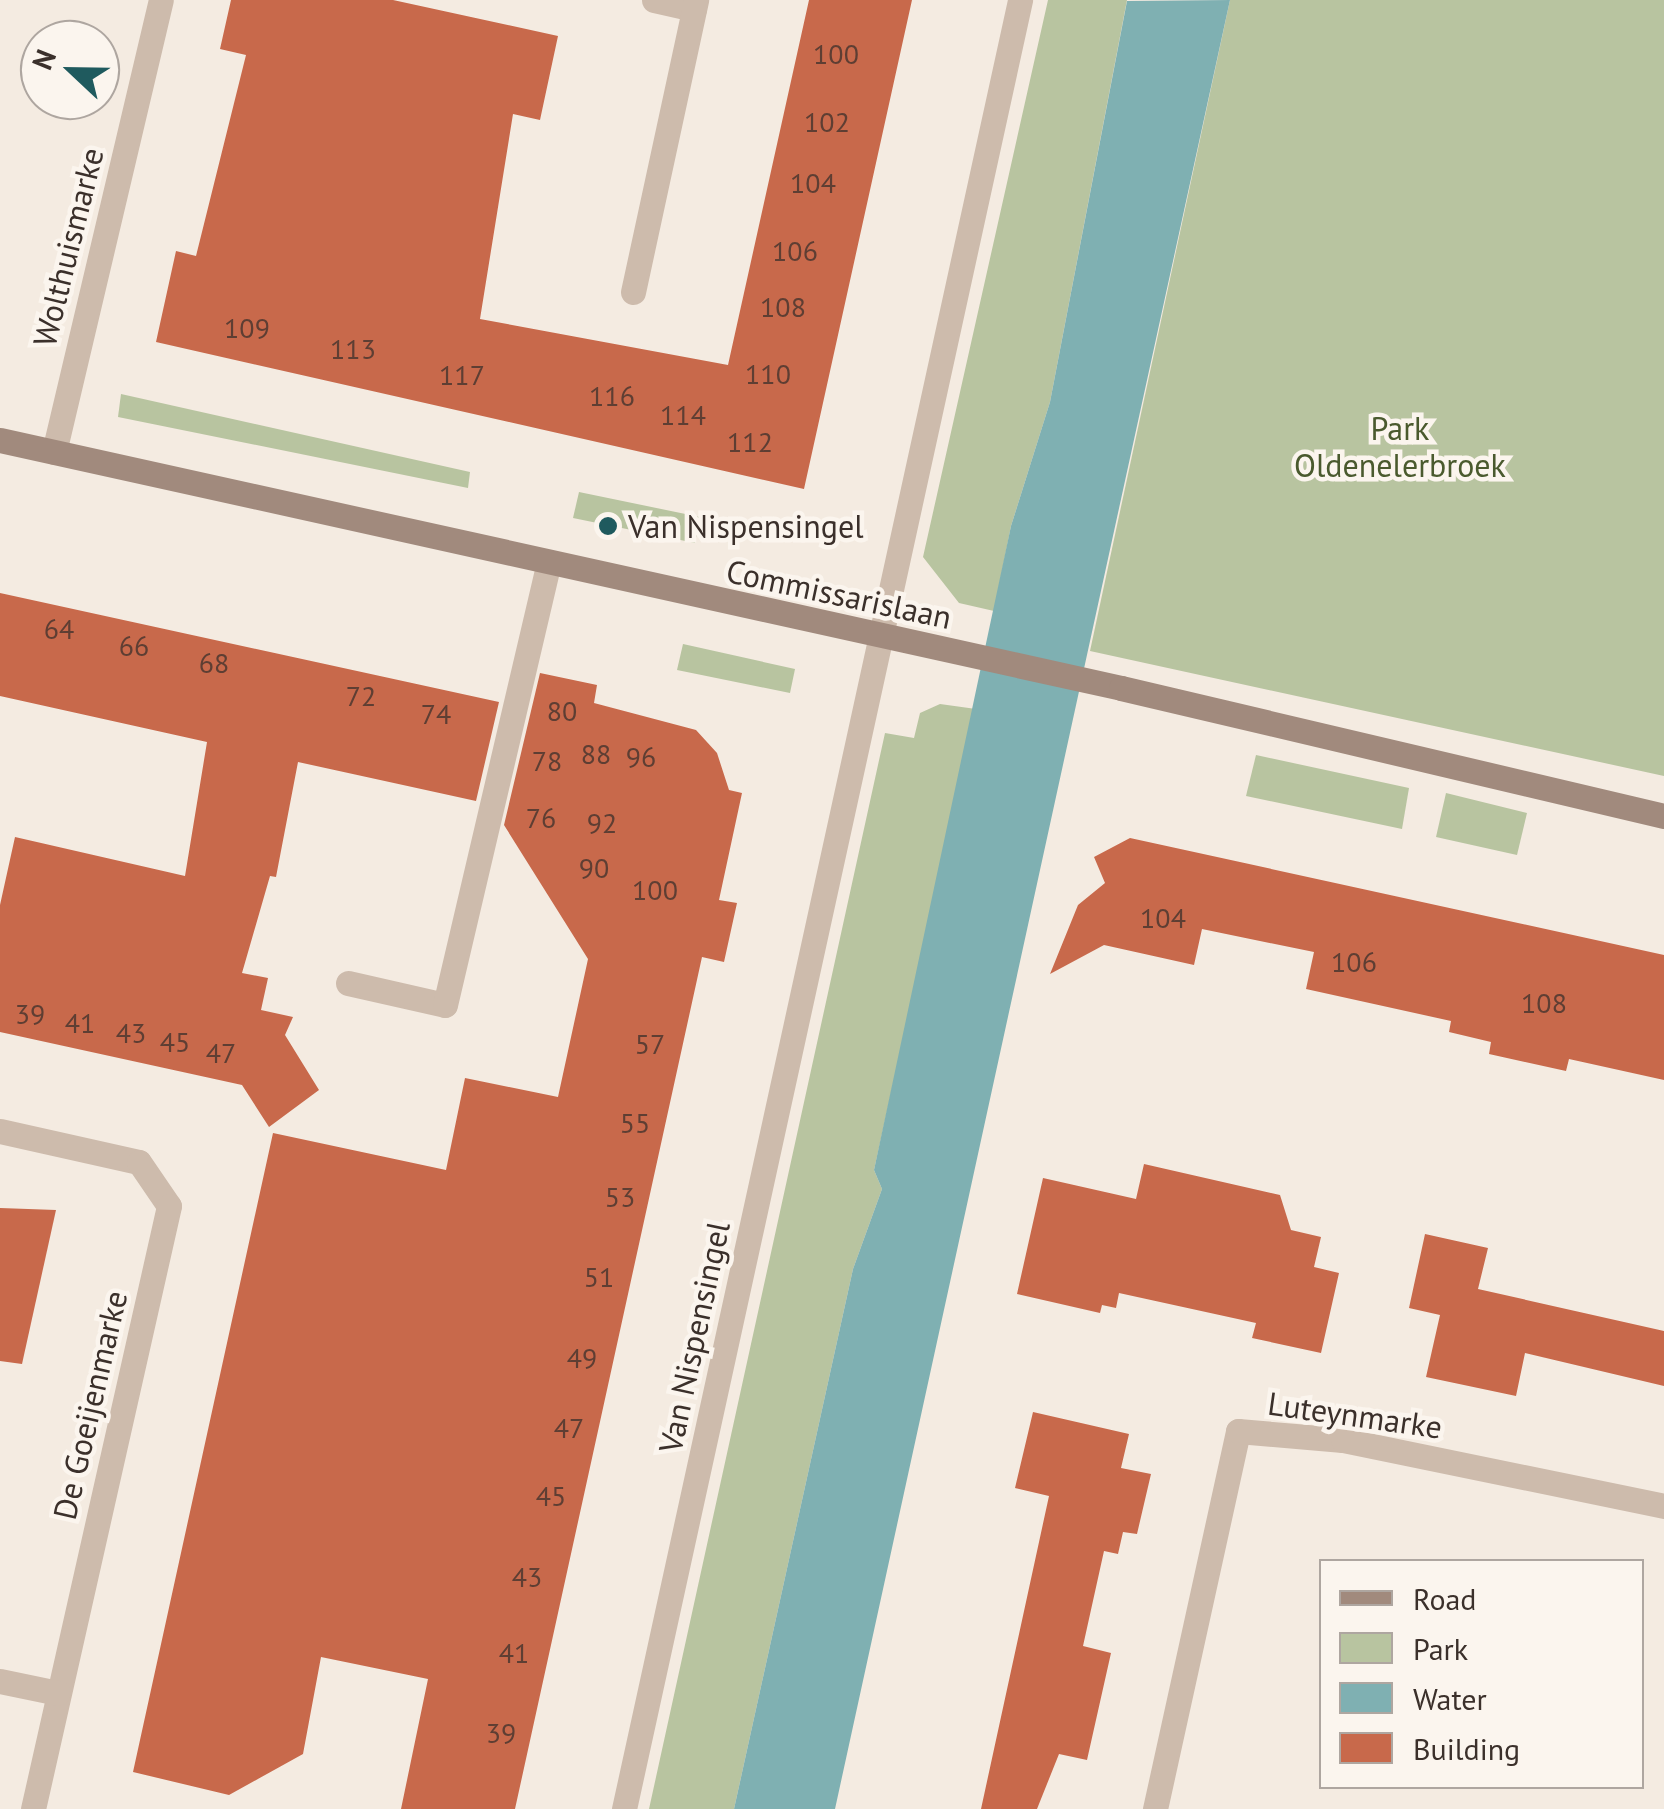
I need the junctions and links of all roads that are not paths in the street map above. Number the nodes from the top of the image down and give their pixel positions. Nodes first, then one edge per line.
1 (161, 0) edge
2 (654, 0) edge
3 (1020, 0) edge
4 (695, 4) edge
5 (633, 292) dead end
6 (0, 440) edge
7 (54, 452) junction
8 (549, 562) junction
9 (881, 638) junction
10 (1664, 816) edge
11 (348, 983) dead end
12 (0, 1131) edge
13 (1664, 1506) edge
14 (0, 1680) edge
15 (58, 1693) junction
16 (32, 1809) edge
17 (624, 1809) edge
18 (1155, 1809) edge

1 - 7 street, Wolthuismarke
2 - 4 street
3 - 9 street, Van Nispensingel
4 - 5 street
6 - 7 street, Commissarislaan
7 - 8 street, Commissarislaan
8 - 9 street, Commissarislaan
8 - 11 street
9 - 10 street, Commissarislaan
9 - 17 street, Van Nispensingel
12 - 15 street, De Goeijenmarke
13 - 18 street, Luteynmarke
14 - 15 street
15 - 16 street, De Goeijenmarke

